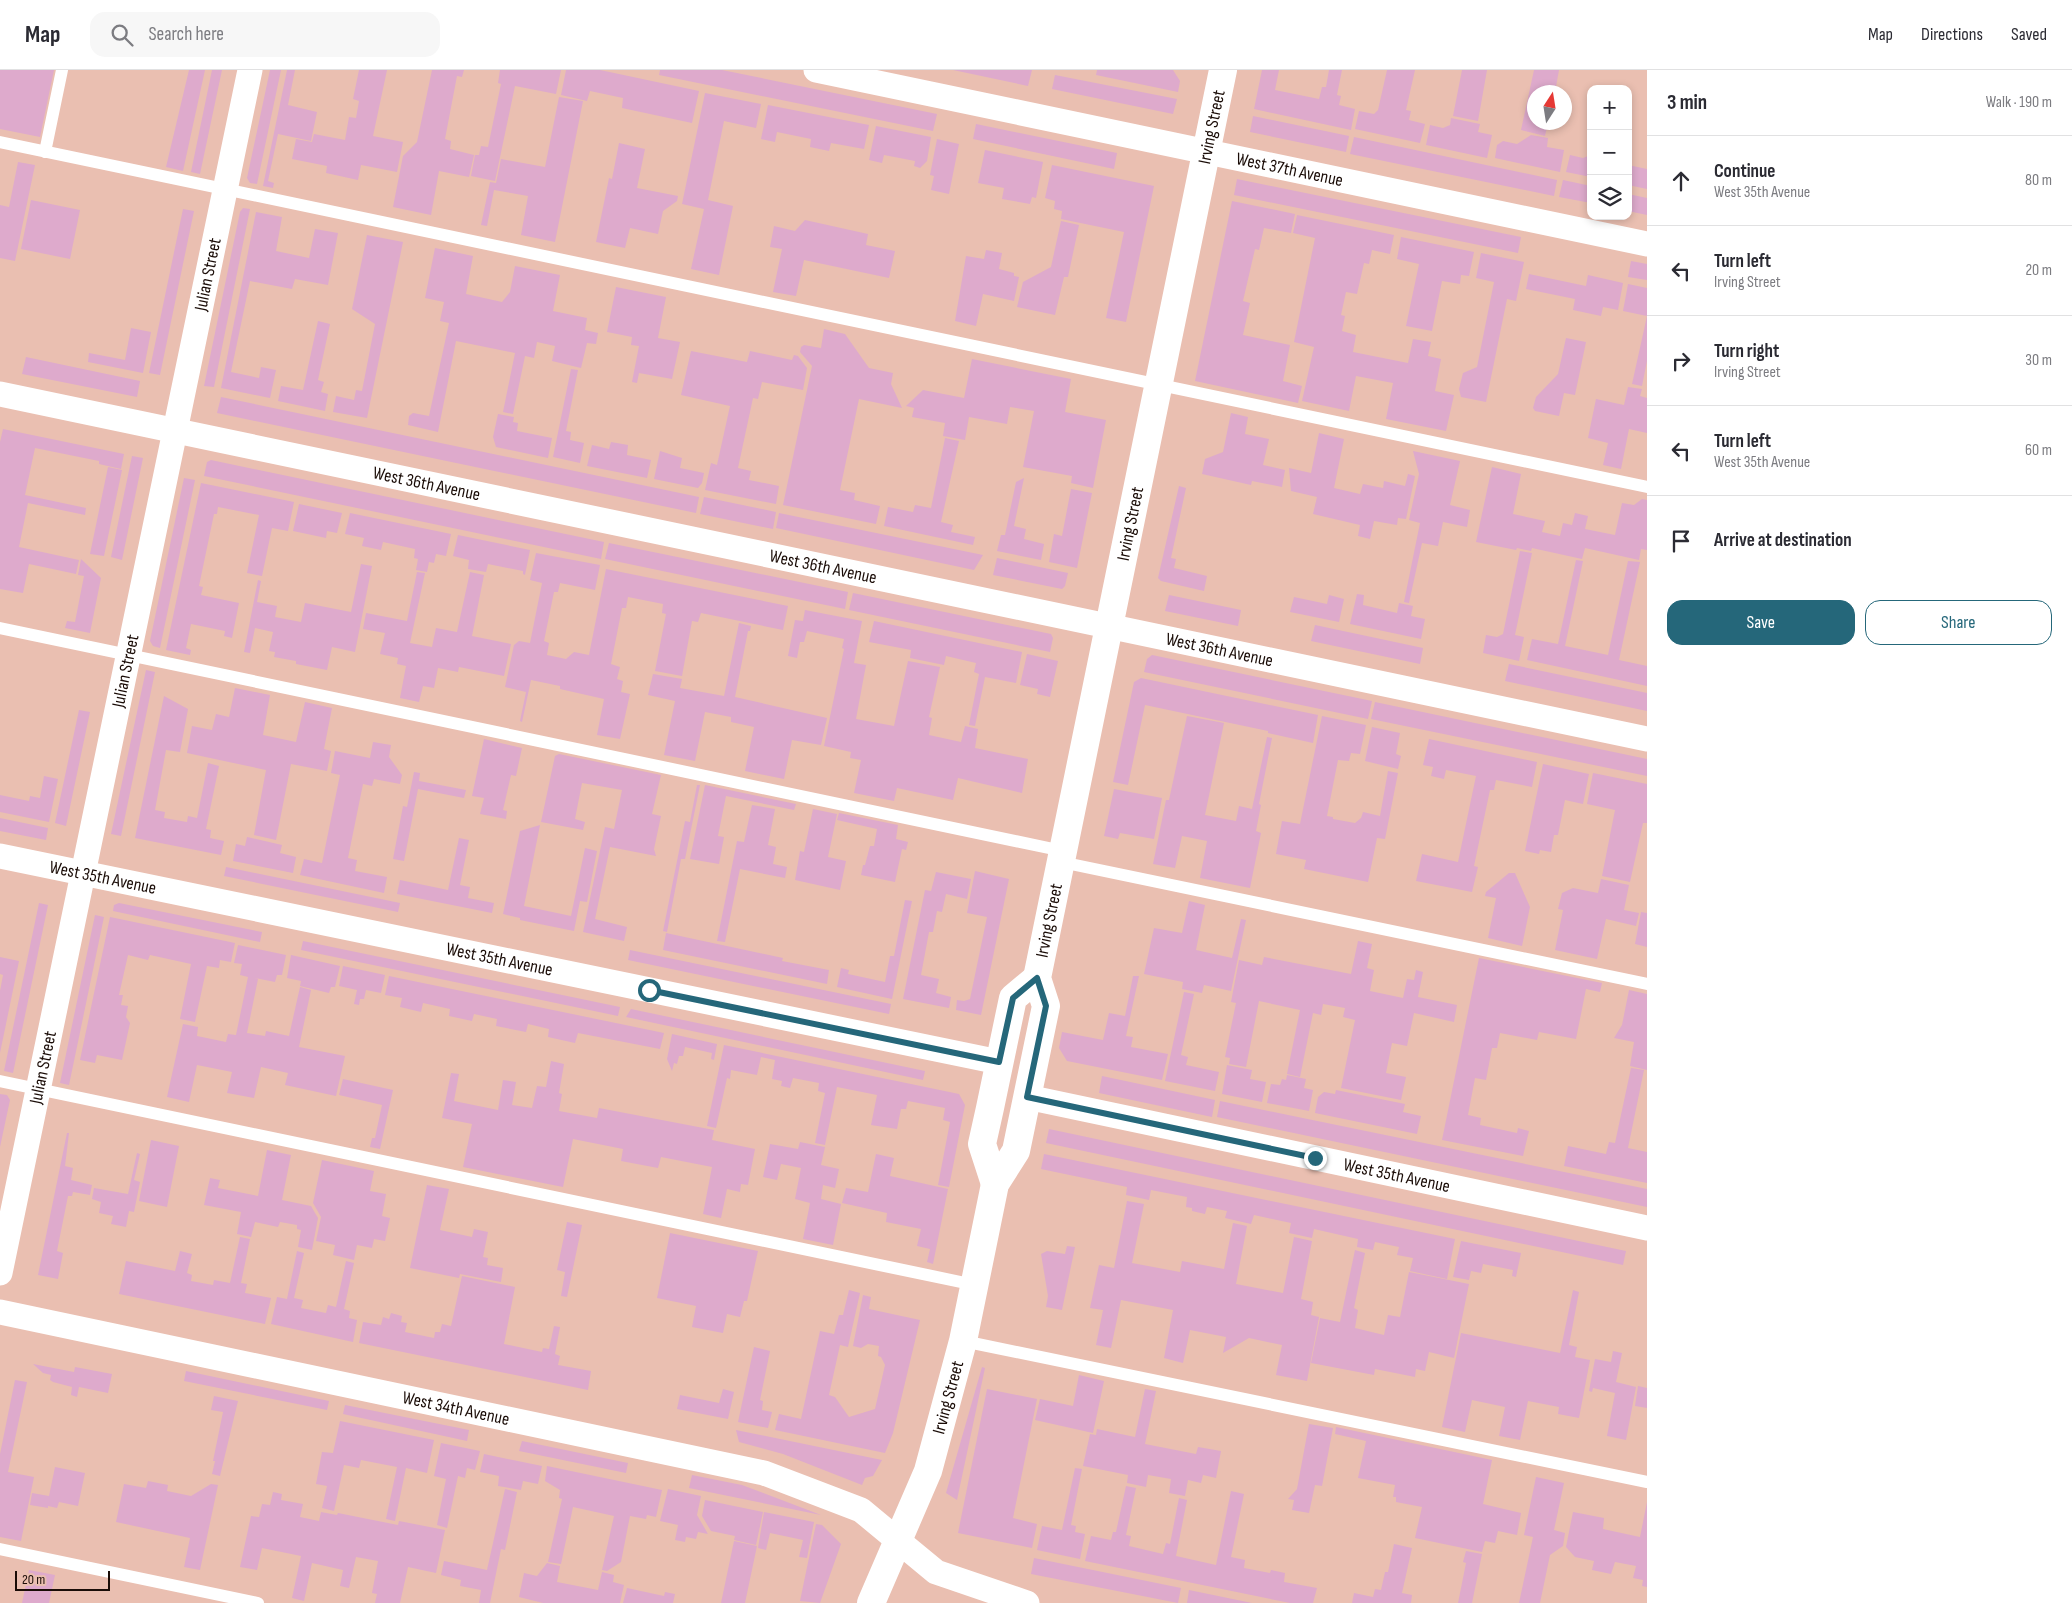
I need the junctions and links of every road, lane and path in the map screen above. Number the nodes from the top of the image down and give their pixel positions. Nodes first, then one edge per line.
1 (62, 70) edge
2 (250, 70) edge
3 (816, 70) edge
4 (1223, 70) edge
5 (0, 142) edge
6 (45, 152) junction
7 (1206, 152) junction
8 (225, 190) junction
9 (1647, 244) edge
10 (1159, 385) junction
11 (0, 394) edge
12 (175, 431) junction
13 (1647, 487) edge
14 (1109, 626) junction
15 (0, 628) edge
16 (128, 655) junction
17 (1647, 739) edge
18 (0, 856) edge
19 (1062, 856) junction
20 (83, 873) junction
21 (1037, 978) junction
22 (1647, 984) edge
23 (999, 1062) junction
24 (0, 1082) edge
25 (38, 1090) junction
26 (1027, 1097) junction
27 (995, 1184) junction
28 (1647, 1228) edge
29 (0, 1273) edge
30 (974, 1285) junction
31 (0, 1312) edge
32 (963, 1340) junction
33 (1647, 1482) edge
34 (898, 1541) junction
35 (0, 1549) edge
36 (258, 1603) edge
37 (871, 1603) edge
38 (1027, 1603) edge

1 - 6 lane
2 - 8 street, Julian Street
3 - 7 street, West 37th Avenue
4 - 7 main road, Irving Street
5 - 6 lane
6 - 8 lane
7 - 9 street, West 37th Avenue
7 - 10 main road, Irving Street
8 - 10 lane
8 - 12 street, Julian Street
10 - 13 lane
10 - 14 main road, Irving Street
11 - 12 street, West 36th Avenue
12 - 14 street, West 36th Avenue
12 - 16 street, Julian Street
14 - 17 street, West 36th Avenue
14 - 19 main road, Irving Street
15 - 16 lane
16 - 19 lane
16 - 20 street, Julian Street
18 - 20 street, West 35th Avenue
19 - 21 main road, Irving Street
19 - 22 lane
20 - 23 street, West 35th Avenue
20 - 25 street, Julian Street
21 - 23 main road, Irving Street
21 - 26 main road, Irving Street
23 - 27 main road, Irving Street
24 - 25 lane
25 - 29 street, Julian Street
25 - 30 lane
26 - 27 main road, Irving Street
26 - 28 street, West 35th Avenue
27 - 30 main road, Irving Street
30 - 32 main road, Irving Street
31 - 34 street, West 34th Avenue
32 - 33 lane
32 - 34 main road, Irving Street
34 - 37 main road, Irving Street
34 - 38 street, West 34th Avenue
35 - 36 lane

